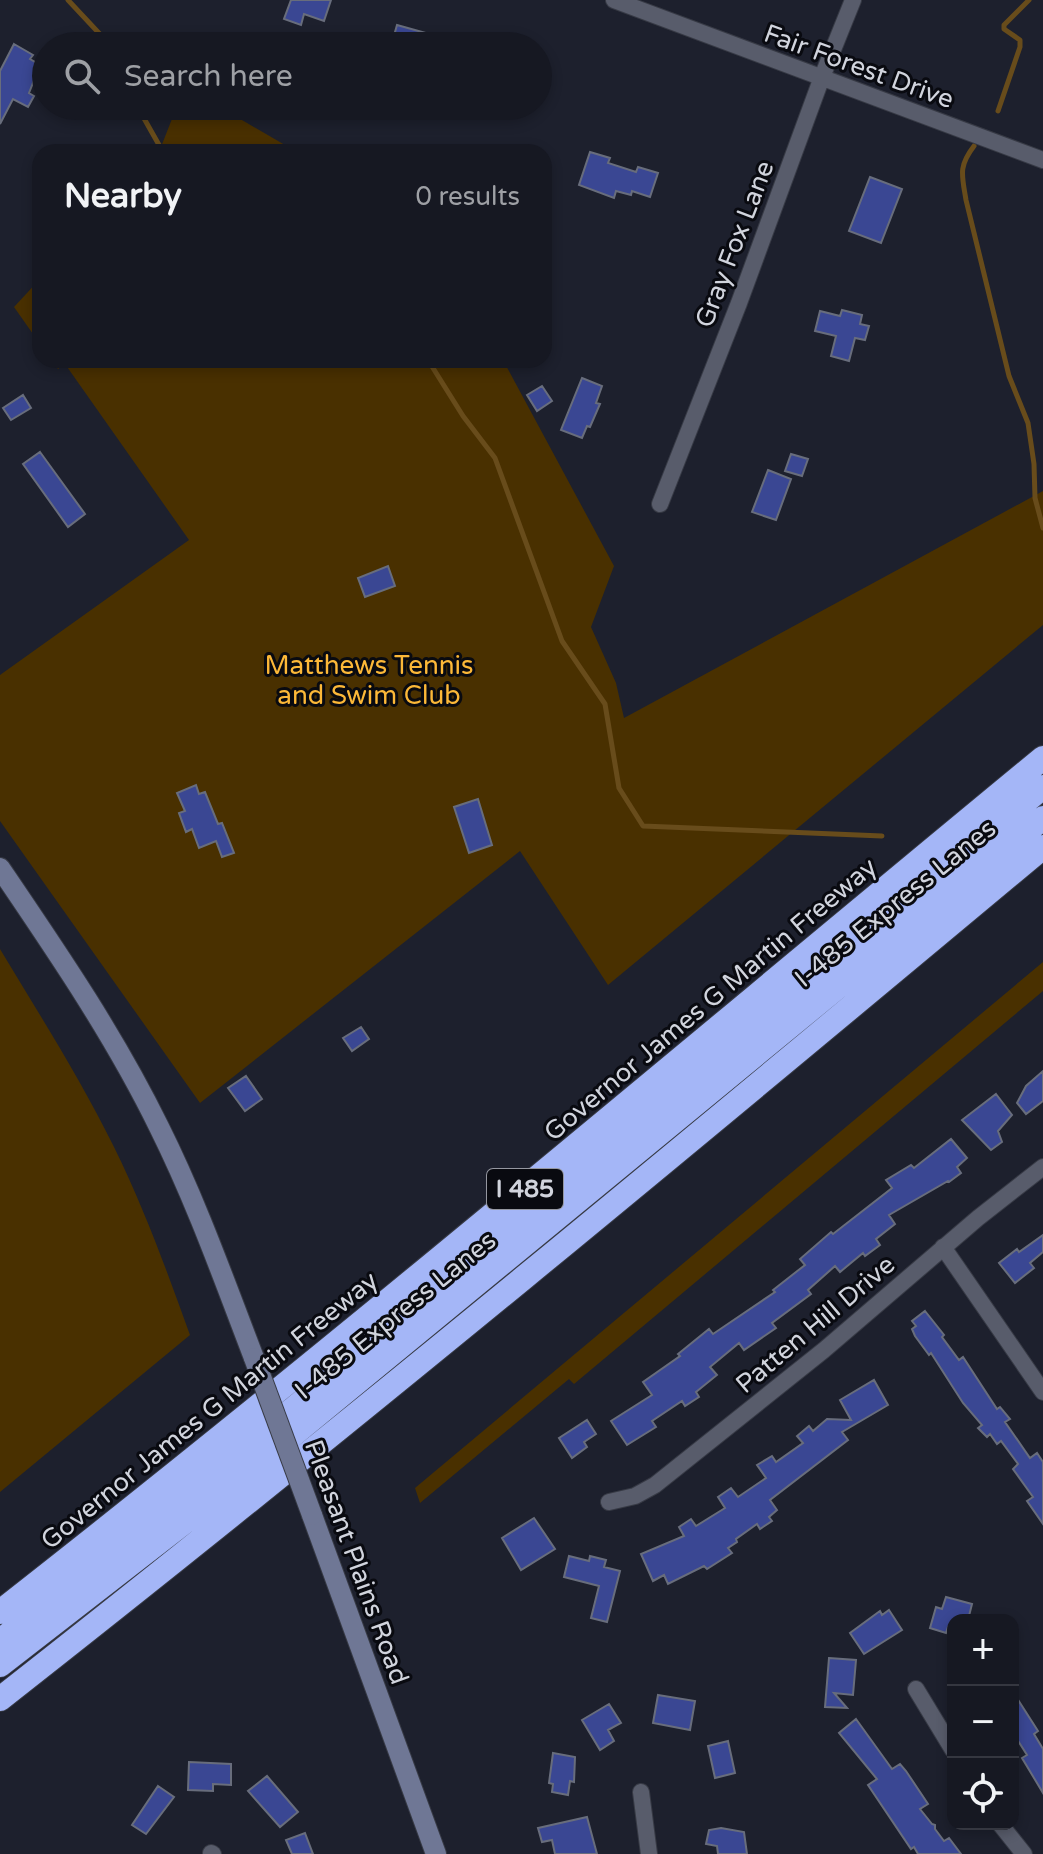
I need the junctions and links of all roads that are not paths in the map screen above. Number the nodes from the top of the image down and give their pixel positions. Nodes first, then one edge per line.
1 (614, 0) edge
2 (853, 0) edge
3 (822, 77) junction
4 (1043, 160) edge
5 (660, 504) dead end
6 (1043, 758) edge
7 (1043, 787) edge
8 (1043, 818) edge
9 (1043, 847) edge
10 (0, 868) edge
11 (842, 983) junction
12 (726, 1112) junction
13 (1043, 1167) edge
14 (943, 1247) junction
15 (375, 1342) junction
16 (1043, 1392) edge
17 (193, 1461) junction
18 (609, 1502) dead end
19 (0, 1612) edge
20 (0, 1641) edge
21 (0, 1665) edge
22 (916, 1689) dead end
23 (0, 1699) edge
24 (947, 1740) edge
25 (641, 1792) dead end
26 (1005, 1830) edge
27 (436, 1854) edge
28 (649, 1854) edge
29 (1024, 1854) edge

1 - 3 street, Fair Forest Drive
2 - 3 street, Gray Fox Lane
3 - 4 street, Fair Forest Drive
3 - 5 street, Gray Fox Lane
6 - 17 highway, Governor James G Martin Freeway / I 485
7 - 15 highway, I-485 Express Lanes / I 485
8 - 11 highway, I-485 Express Lanes / I 485
9 - 12 highway, I 485
10 - 27 street, Pleasant Plains Road, bridge
11 - 12 highway
11 - 21 highway, I-485 Express Lanes / I 485
12 - 23 highway, I 485
13 - 14 street, Patten Hill Drive
14 - 16 street
14 - 18 street, Patten Hill Drive
15 - 17 highway
15 - 20 highway, I-485 Express Lanes / I 485
17 - 19 highway, Governor James G Martin Freeway / I 485
22 - 24 street
25 - 28 street
26 - 29 street

